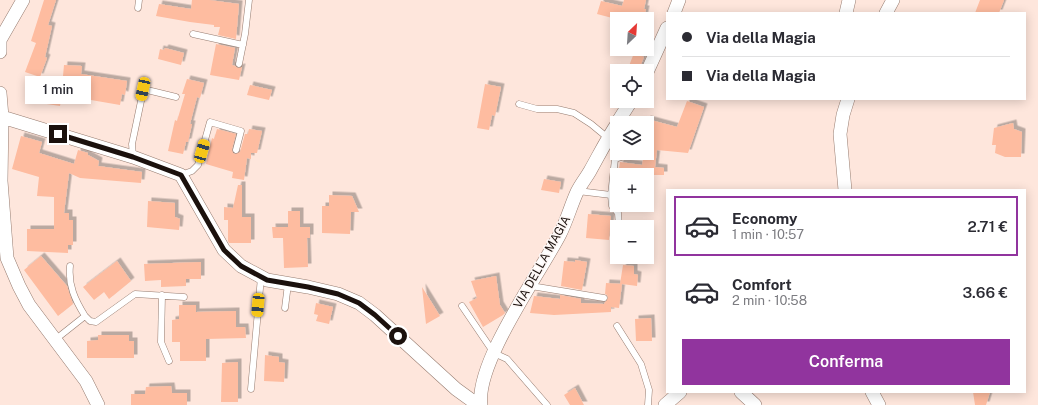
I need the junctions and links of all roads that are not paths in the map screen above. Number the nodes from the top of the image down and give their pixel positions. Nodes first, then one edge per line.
1 (23, 0) edge
2 (139, 0) edge
3 (249, 0) edge
4 (679, 0) edge
5 (850, 0) edge
6 (893, 0) edge
7 (138, 8) dead end
8 (674, 12) edge
9 (846, 12) edge
10 (887, 12) edge
11 (666, 30) edge
12 (193, 34) dead end
13 (0, 40) edge
14 (243, 45) junction
15 (0, 52) edge
16 (239, 64) dead end
17 (651, 64) edge
18 (145, 82) dead end
19 (143, 89) junction
20 (0, 93) edge
21 (176, 97) dead end
22 (848, 100) edge
23 (519, 104) dead end
24 (2, 117) junction
25 (610, 135) edge
26 (608, 138) junction
27 (236, 150) dead end
28 (133, 157) junction
29 (181, 175) junction
30 (845, 189) edge
31 (578, 190) junction
32 (610, 195) edge
33 (70, 266) dead end
34 (261, 277) junction
35 (288, 284) junction
36 (531, 286) junction
37 (162, 295) junction
38 (184, 297) dead end
39 (604, 298) dead end
40 (462, 306) dead end
41 (284, 308) dead end
42 (86, 316) junction
43 (617, 326) dead end
44 (56, 340) junction
45 (494, 353) junction
46 (169, 361) dead end
47 (251, 389) dead end
48 (679, 393) edge
49 (742, 393) edge
50 (873, 393) edge
51 (98, 405) edge
52 (478, 405) edge
53 (481, 405) edge
54 (547, 405) edge
55 (648, 405) edge
56 (665, 405) edge
57 (755, 405) edge
58 (879, 405) edge

1 - 13 street
2 - 7 lane
3 - 14 lane
4 - 8 street
5 - 9 street
6 - 10 street
11 - 17 street
12 - 14 lane
13 - 15 street
14 - 16 lane
18 - 19 lane
19 - 21 lane
19 - 28 lane
20 - 24 street
22 - 30 street
23 - 26 lane
24 - 28 street
24 - 44 street
25 - 26 street, VIA DELLA MAGIA
26 - 31 street, VIA DELLA MAGIA
27 - 29 lane
28 - 29 street
29 - 34 street
31 - 32 lane
31 - 36 street, VIA DELLA MAGIA
33 - 42 lane
34 - 35 street
34 - 47 lane
35 - 41 lane
35 - 52 street
36 - 39 lane
36 - 45 street, VIA DELLA MAGIA
37 - 38 lane
37 - 42 lane
37 - 46 lane
40 - 45 lane
42 - 44 lane
43 - 55 lane
44 - 51 street
45 - 53 street, VIA DELLA MAGIA
45 - 54 lane
48 - 56 street
49 - 57 street
50 - 58 street

